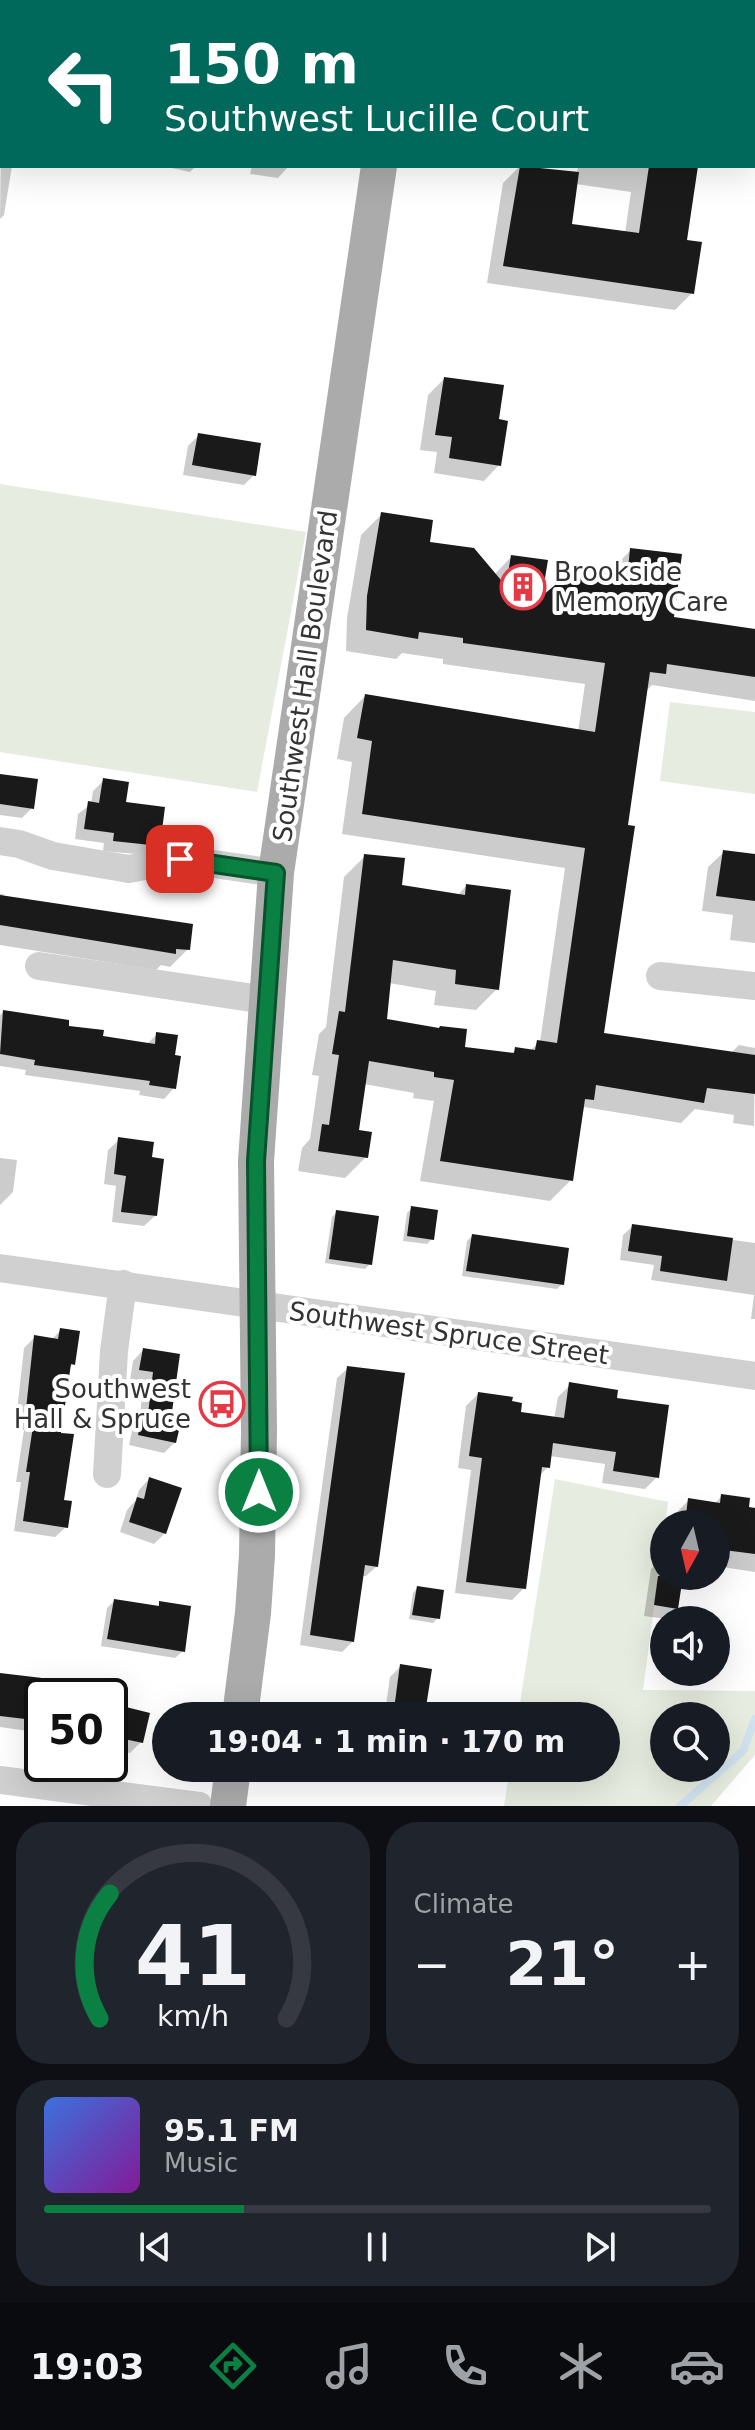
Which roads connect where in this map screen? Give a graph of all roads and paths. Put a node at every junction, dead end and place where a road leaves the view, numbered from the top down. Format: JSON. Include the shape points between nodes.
{"nodes":[{"id":1,"x":379,"y":168,"type":"edge"},
{"id":2,"x":0,"y":841,"type":"edge"},
{"id":3,"x":276,"y":873,"type":"junction"},
{"id":4,"x":39,"y":966,"type":"dead end"},
{"id":5,"x":660,"y":976,"type":"dead end"},
{"id":6,"x":755,"y":986,"type":"edge"},
{"id":7,"x":266,"y":1000,"type":"junction"},
{"id":8,"x":0,"y":1268,"type":"edge"},
{"id":9,"x":123,"y":1284,"type":"junction"},
{"id":10,"x":257,"y":1306,"type":"junction"},
{"id":11,"x":755,"y":1376,"type":"edge"},
{"id":12,"x":107,"y":1474,"type":"dead end"},
{"id":13,"x":242,"y":1702,"type":"edge"},
{"id":14,"x":0,"y":1780,"type":"edge"},
{"id":15,"x":231,"y":1782,"type":"edge"},
{"id":16,"x":199,"y":1806,"type":"edge"},
{"id":17,"x":228,"y":1806,"type":"edge"}],
"edges":[{"from":1,"to":3,"type":"main road","name":"Southwest Hall Boulevard"},
{"from":2,"to":3,"type":"street","via":[[129,869],[180,859]]},
{"from":3,"to":7,"type":"main road","name":"Southwest Hall Boulevard"},
{"from":4,"to":7,"type":"street"},
{"from":5,"to":6,"type":"street"},
{"from":7,"to":10,"type":"main road","name":"Southwest Hall Boulevard","via":[[256,1161]]},
{"from":8,"to":9,"type":"street","name":"Southwest Spruce Street"},
{"from":9,"to":10,"type":"street","name":"Southwest Spruce Street"},
{"from":9,"to":12,"type":"street"},
{"from":10,"to":11,"type":"street","name":"Southwest Spruce Street"},
{"from":10,"to":13,"type":"main road","name":"Southwest Hall Boulevard","via":[[257,1555]]},
{"from":14,"to":16,"type":"street"},
{"from":15,"to":17,"type":"main road"}]}
